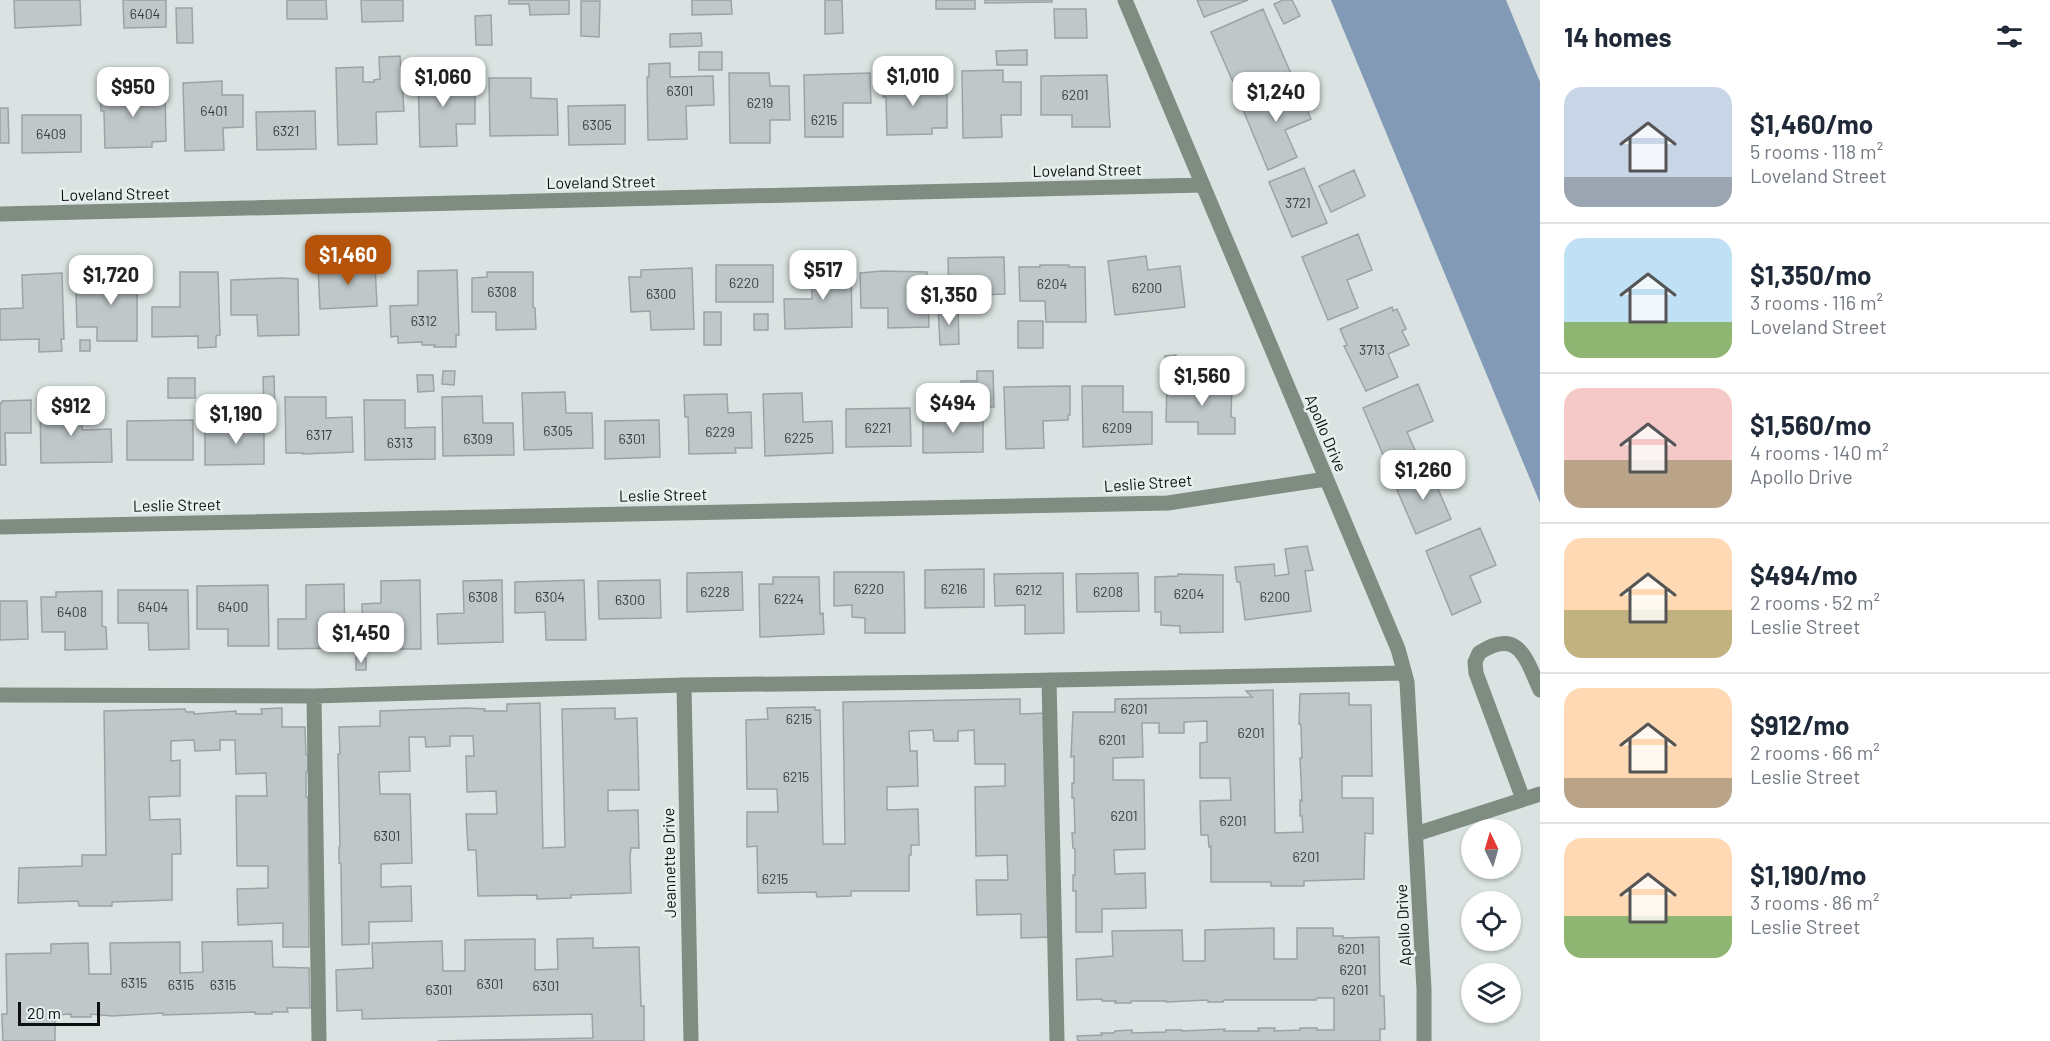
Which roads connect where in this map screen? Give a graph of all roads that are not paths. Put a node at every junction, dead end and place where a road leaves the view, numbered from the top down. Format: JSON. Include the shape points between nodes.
{"nodes":[{"id":1,"x":1125,"y":0,"type":"edge"},
{"id":2,"x":1203,"y":185,"type":"junction"},
{"id":3,"x":0,"y":214,"type":"edge"},
{"id":4,"x":1326,"y":479,"type":"junction"},
{"id":5,"x":0,"y":527,"type":"edge"},
{"id":6,"x":1404,"y":673,"type":"junction"},
{"id":7,"x":1049,"y":680,"type":"junction"},
{"id":8,"x":684,"y":685,"type":"junction"},
{"id":9,"x":1540,"y":690,"type":"edge"},
{"id":10,"x":0,"y":694,"type":"edge"},
{"id":11,"x":314,"y":696,"type":"junction"},
{"id":12,"x":1540,"y":794,"type":"edge"},
{"id":13,"x":1523,"y":799,"type":"junction"},
{"id":14,"x":1416,"y":834,"type":"junction"},
{"id":15,"x":319,"y":1041,"type":"edge"},
{"id":16,"x":691,"y":1041,"type":"edge"},
{"id":17,"x":1057,"y":1041,"type":"edge"},
{"id":18,"x":1424,"y":1041,"type":"edge"}],
"edges":[{"from":1,"to":2,"type":"street","name":"Apollo Drive"},
{"from":2,"to":3,"type":"street","name":"Loveland Street"},
{"from":2,"to":4,"type":"street","name":"Apollo Drive"},
{"from":4,"to":5,"type":"street","name":"Leslie Street","via":[[1168,503]]},
{"from":4,"to":6,"type":"street","name":"Apollo Drive","via":[[1398,649]]},
{"from":6,"to":7,"type":"street"},
{"from":6,"to":14,"type":"street","name":"Apollo Drive"},
{"from":7,"to":8,"type":"street"},
{"from":7,"to":17,"type":"street"},
{"from":8,"to":11,"type":"street"},
{"from":8,"to":16,"type":"street","name":"Jeannette Drive"},
{"from":9,"to":13,"type":"street","via":[[1520,649],[1500,643],[1479,653],[1476,673]]},
{"from":10,"to":11,"type":"street"},
{"from":11,"to":15,"type":"street"},
{"from":12,"to":13,"type":"street"},
{"from":13,"to":14,"type":"street"},
{"from":14,"to":18,"type":"street","name":"Apollo Drive","via":[[1425,989]]}]}
